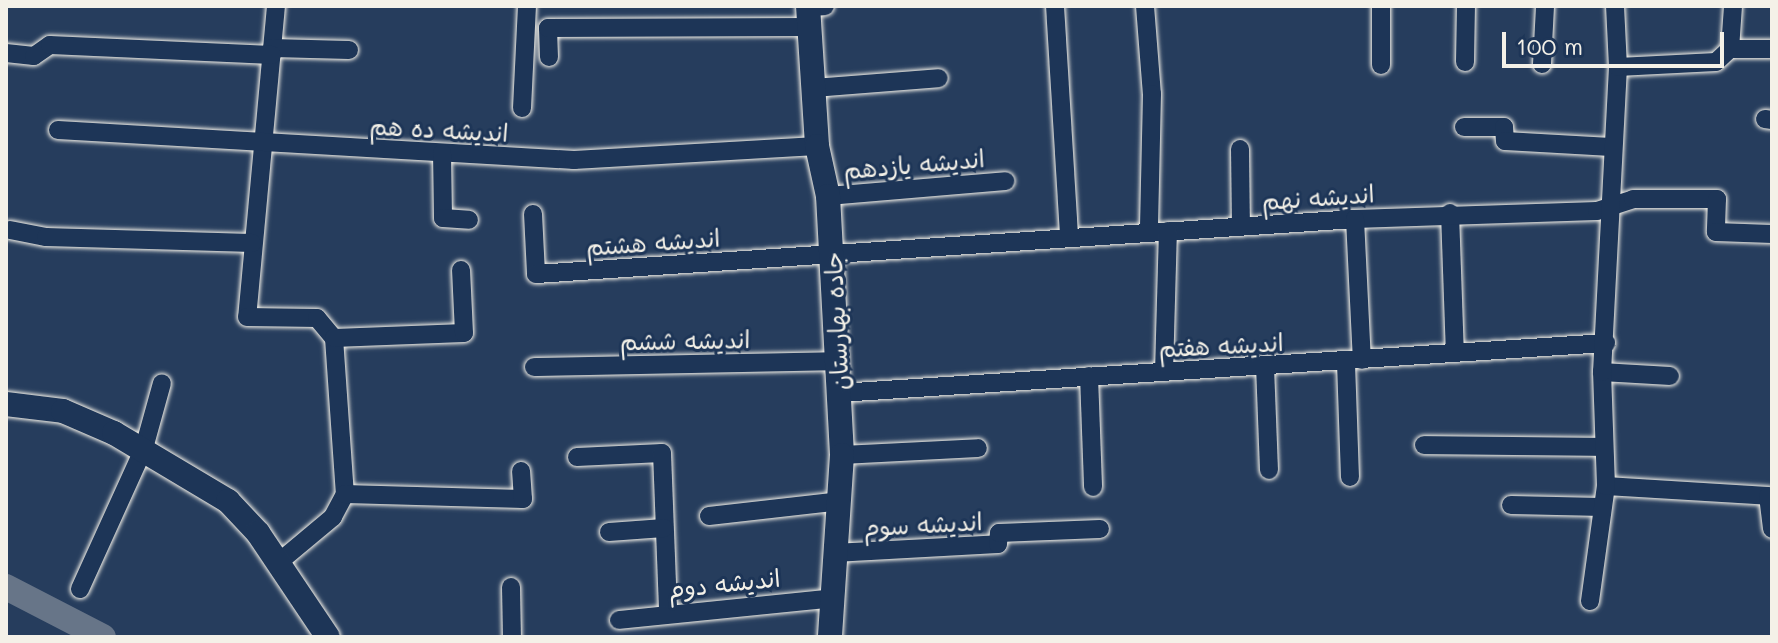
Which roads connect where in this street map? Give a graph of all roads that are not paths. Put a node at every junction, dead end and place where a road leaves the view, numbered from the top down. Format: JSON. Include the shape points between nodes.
{"nodes":[{"id":1,"x":276,"y":6,"type":"edge"},
{"id":2,"x":527,"y":6,"type":"edge"},
{"id":3,"x":825,"y":6,"type":"edge"},
{"id":4,"x":1055,"y":6,"type":"edge"},
{"id":5,"x":1145,"y":6,"type":"edge"},
{"id":6,"x":1381,"y":6,"type":"edge"},
{"id":7,"x":1466,"y":6,"type":"edge"},
{"id":8,"x":1545,"y":6,"type":"edge"},
{"id":9,"x":1615,"y":6,"type":"edge"},
{"id":10,"x":1733,"y":6,"type":"edge"},
{"id":11,"x":809,"y":13,"type":"edge"},
{"id":12,"x":1730,"y":49,"type":"junction"},
{"id":13,"x":1772,"y":49,"type":"edge"},
{"id":14,"x":349,"y":50,"type":"dead end"},
{"id":15,"x":272,"y":51,"type":"junction"},
{"id":16,"x":6,"y":53,"type":"edge"},
{"id":17,"x":549,"y":57,"type":"dead end"},
{"id":18,"x":1465,"y":62,"type":"dead end"},
{"id":19,"x":1542,"y":64,"type":"dead end"},
{"id":20,"x":1381,"y":65,"type":"dead end"},
{"id":21,"x":1618,"y":67,"type":"junction"},
{"id":22,"x":939,"y":78,"type":"dead end"},
{"id":23,"x":813,"y":88,"type":"junction"},
{"id":24,"x":522,"y":108,"type":"dead end"},
{"id":25,"x":1464,"y":127,"type":"dead end"},
{"id":26,"x":58,"y":130,"type":"dead end"},
{"id":27,"x":262,"y":141,"type":"junction"},
{"id":28,"x":817,"y":146,"type":"junction"},
{"id":29,"x":1611,"y":147,"type":"junction"},
{"id":30,"x":1240,"y":149,"type":"dead end"},
{"id":31,"x":442,"y":153,"type":"junction"},
{"id":32,"x":1005,"y":181,"type":"dead end"},
{"id":33,"x":828,"y":196,"type":"junction"},
{"id":34,"x":1609,"y":210,"type":"junction"},
{"id":35,"x":1450,"y":213,"type":"junction"},
{"id":36,"x":533,"y":214,"type":"dead end"},
{"id":37,"x":1355,"y":219,"type":"junction"},
{"id":38,"x":469,"y":220,"type":"dead end"},
{"id":39,"x":1241,"y":226,"type":"junction"},
{"id":40,"x":10,"y":230,"type":"dead end"},
{"id":41,"x":1159,"y":231,"type":"junction"},
{"id":42,"x":1772,"y":234,"type":"edge"},
{"id":43,"x":1069,"y":238,"type":"junction"},
{"id":44,"x":252,"y":243,"type":"junction"},
{"id":45,"x":832,"y":255,"type":"junction"},
{"id":46,"x":461,"y":270,"type":"dead end"},
{"id":47,"x":334,"y":338,"type":"junction"},
{"id":48,"x":1606,"y":343,"type":"junction"},
{"id":49,"x":1455,"y":353,"type":"junction"},
{"id":50,"x":836,"y":361,"type":"junction"},
{"id":51,"x":1354,"y":362,"type":"junction"},
{"id":52,"x":1265,"y":366,"type":"junction"},
{"id":53,"x":534,"y":367,"type":"dead end"},
{"id":54,"x":1164,"y":372,"type":"junction"},
{"id":55,"x":1602,"y":372,"type":"junction"},
{"id":56,"x":1089,"y":376,"type":"junction"},
{"id":57,"x":1670,"y":376,"type":"dead end"},
{"id":58,"x":162,"y":383,"type":"dead end"},
{"id":59,"x":839,"y":393,"type":"junction"},
{"id":60,"x":6,"y":404,"type":"edge"},
{"id":61,"x":1424,"y":445,"type":"dead end"},
{"id":62,"x":1603,"y":447,"type":"junction"},
{"id":63,"x":144,"y":448,"type":"junction"},
{"id":64,"x":978,"y":448,"type":"dead end"},
{"id":65,"x":842,"y":455,"type":"junction"},
{"id":66,"x":577,"y":457,"type":"dead end"},
{"id":67,"x":1269,"y":470,"type":"dead end"},
{"id":68,"x":521,"y":471,"type":"dead end"},
{"id":69,"x":1350,"y":477,"type":"dead end"},
{"id":70,"x":1606,"y":486,"type":"junction"},
{"id":71,"x":1093,"y":487,"type":"dead end"},
{"id":72,"x":345,"y":494,"type":"junction"},
{"id":73,"x":841,"y":501,"type":"junction"},
{"id":74,"x":1511,"y":505,"type":"dead end"},
{"id":75,"x":1602,"y":507,"type":"junction"},
{"id":76,"x":709,"y":516,"type":"dead end"},
{"id":77,"x":664,"y":528,"type":"junction"},
{"id":78,"x":1100,"y":529,"type":"dead end"},
{"id":79,"x":1772,"y":529,"type":"edge"},
{"id":80,"x":609,"y":532,"type":"dead end"},
{"id":81,"x":834,"y":553,"type":"junction"},
{"id":82,"x":279,"y":562,"type":"junction"},
{"id":83,"x":511,"y":587,"type":"dead end"},
{"id":84,"x":80,"y":589,"type":"dead end"},
{"id":85,"x":834,"y":598,"type":"junction"},
{"id":86,"x":1590,"y":601,"type":"dead end"},
{"id":87,"x":668,"y":612,"type":"junction"},
{"id":88,"x":619,"y":620,"type":"dead end"},
{"id":89,"x":328,"y":637,"type":"edge"},
{"id":90,"x":512,"y":637,"type":"edge"},
{"id":91,"x":830,"y":637,"type":"edge"}],
"edges":[{"from":1,"to":15,"type":"street"},
{"from":2,"to":24,"type":"street"},
{"from":3,"to":11,"type":"street"},
{"from":4,"to":43,"type":"street"},
{"from":5,"to":41,"type":"street"},
{"from":6,"to":20,"type":"street"},
{"from":7,"to":18,"type":"street"},
{"from":8,"to":19,"type":"street"},
{"from":9,"to":21,"type":"street"},
{"from":10,"to":12,"type":"street"},
{"from":11,"to":17,"type":"street","via":[[548,28]]},
{"from":11,"to":23,"type":"street","name":"جاده بهارستان"},
{"from":12,"to":13,"type":"street"},
{"from":12,"to":21,"type":"street","via":[[1716,62]]},
{"from":14,"to":15,"type":"street"},
{"from":15,"to":16,"type":"street","via":[[50,45],[34,56]]},
{"from":15,"to":27,"type":"street"},
{"from":21,"to":29,"type":"street"},
{"from":22,"to":23,"type":"street"},
{"from":23,"to":28,"type":"street","name":"جاده بهارستان"},
{"from":25,"to":29,"type":"street","via":[[1504,127],[1505,141]]},
{"from":26,"to":27,"type":"street","name":"اندیشه ده هم"},
{"from":27,"to":31,"type":"street","name":"اندیشه ده هم"},
{"from":27,"to":44,"type":"street"},
{"from":28,"to":31,"type":"street","name":"اندیشه ده هم","via":[[574,160]]},
{"from":28,"to":33,"type":"street","name":"جاده بهارستان"},
{"from":29,"to":34,"type":"street"},
{"from":30,"to":39,"type":"street"},
{"from":31,"to":38,"type":"street","via":[[443,218]]},
{"from":32,"to":33,"type":"street","name":"اندیشه یازدهم"},
{"from":33,"to":45,"type":"street","name":"جاده بهارستان"},
{"from":34,"to":35,"type":"street","name":"اندیشه نهم"},
{"from":34,"to":42,"type":"street","name":"اندیشه نهم","via":[[1633,199],[1717,199],[1716,232]]},
{"from":34,"to":48,"type":"street"},
{"from":35,"to":37,"type":"street","name":"اندیشه نهم"},
{"from":35,"to":49,"type":"street"},
{"from":36,"to":45,"type":"street","name":"اندیشه هشتم","via":[[536,274]]},
{"from":37,"to":39,"type":"street","name":"اندیشه نهم"},
{"from":37,"to":51,"type":"street"},
{"from":39,"to":41,"type":"street","name":"اندیشه نهم"},
{"from":40,"to":44,"type":"street","via":[[46,237]]},
{"from":41,"to":43,"type":"street","name":"اندیشه نهم"},
{"from":41,"to":54,"type":"street"},
{"from":43,"to":45,"type":"street","name":"اندیشه نهم"},
{"from":44,"to":47,"type":"street","via":[[247,317],[317,318]]},
{"from":45,"to":50,"type":"street","name":"جاده بهارستان"},
{"from":46,"to":47,"type":"street","via":[[464,333]]},
{"from":47,"to":72,"type":"street"},
{"from":48,"to":49,"type":"street","name":"اندیشه هفتم"},
{"from":48,"to":55,"type":"street"},
{"from":49,"to":51,"type":"street","name":"اندیشه هفتم"},
{"from":50,"to":53,"type":"street","name":"اندیشه ششم"},
{"from":50,"to":59,"type":"street","name":"جاده بهارستان"},
{"from":51,"to":52,"type":"street","name":"اندیشه هفتم"},
{"from":51,"to":69,"type":"street"},
{"from":52,"to":54,"type":"street","name":"اندیشه هفتم"},
{"from":52,"to":67,"type":"street"},
{"from":54,"to":56,"type":"street","name":"اندیشه هفتم"},
{"from":55,"to":57,"type":"street"},
{"from":55,"to":62,"type":"street"},
{"from":56,"to":59,"type":"street","name":"اندیشه هفتم"},
{"from":56,"to":71,"type":"street"},
{"from":58,"to":63,"type":"street"},
{"from":59,"to":65,"type":"street","name":"جاده بهارستان"},
{"from":60,"to":63,"type":"street","via":[[63,411]]},
{"from":61,"to":62,"type":"street"},
{"from":62,"to":70,"type":"street"},
{"from":63,"to":82,"type":"street","via":[[228,501]]},
{"from":63,"to":84,"type":"street"},
{"from":64,"to":65,"type":"street"},
{"from":65,"to":73,"type":"street","name":"جاده بهارستان"},
{"from":66,"to":77,"type":"street","via":[[662,453]]},
{"from":68,"to":72,"type":"street","via":[[523,499]]},
{"from":70,"to":75,"type":"street"},
{"from":70,"to":79,"type":"street","via":[[1768,496]]},
{"from":72,"to":82,"type":"street","via":[[333,517]]},
{"from":73,"to":76,"type":"street"},
{"from":73,"to":81,"type":"street","name":"جاده بهارستان"},
{"from":74,"to":75,"type":"street"},
{"from":75,"to":86,"type":"street"},
{"from":77,"to":80,"type":"street"},
{"from":77,"to":87,"type":"street"},
{"from":78,"to":81,"type":"street","name":"اندیشه سوم","via":[[999,533],[998,544]]},
{"from":81,"to":85,"type":"street","name":"جاده بهارستان"},
{"from":82,"to":89,"type":"street"},
{"from":83,"to":90,"type":"street"},
{"from":85,"to":87,"type":"street","name":"اندیشه دوم"},
{"from":85,"to":91,"type":"street","name":"جاده بهارستان"},
{"from":87,"to":88,"type":"street","name":"اندیشه دوم"}]}
